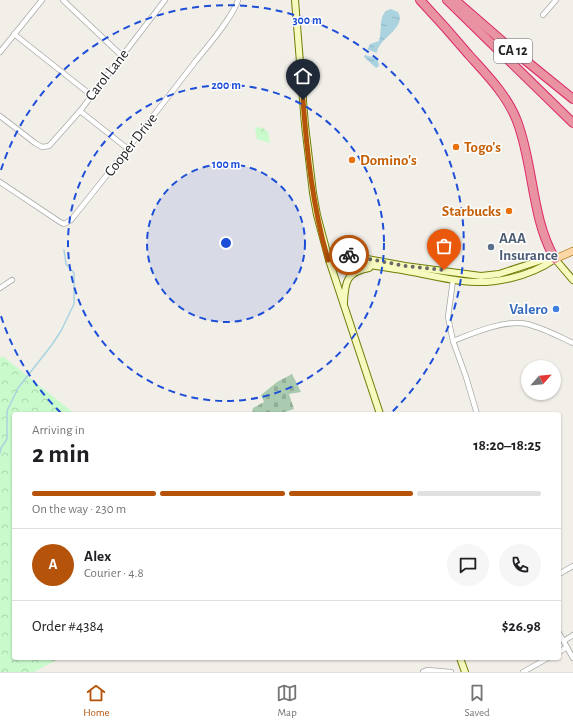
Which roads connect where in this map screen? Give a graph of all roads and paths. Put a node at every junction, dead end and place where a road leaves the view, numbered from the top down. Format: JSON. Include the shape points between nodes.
{"nodes":[{"id":1,"x":42,"y":0,"type":"edge"},
{"id":2,"x":63,"y":0,"type":"edge"},
{"id":3,"x":165,"y":0,"type":"edge"},
{"id":4,"x":238,"y":0,"type":"edge"},
{"id":5,"x":295,"y":0,"type":"edge"},
{"id":6,"x":420,"y":0,"type":"edge"},
{"id":7,"x":447,"y":0,"type":"edge"},
{"id":8,"x":456,"y":0,"type":"edge"},
{"id":9,"x":556,"y":0,"type":"edge"},
{"id":10,"x":543,"y":15,"type":"dead end"},
{"id":11,"x":14,"y":34,"type":"junction"},
{"id":12,"x":0,"y":52,"type":"edge"},
{"id":13,"x":122,"y":56,"type":"junction"},
{"id":14,"x":91,"y":95,"type":"junction"},
{"id":15,"x":573,"y":99,"type":"edge"},
{"id":16,"x":80,"y":110,"type":"junction"},
{"id":17,"x":0,"y":116,"type":"edge"},
{"id":18,"x":573,"y":123,"type":"edge"},
{"id":19,"x":128,"y":149,"type":"junction"},
{"id":20,"x":0,"y":182,"type":"edge"},
{"id":21,"x":573,"y":251,"type":"edge"},
{"id":22,"x":555,"y":258,"type":"junction"},
{"id":23,"x":328,"y":260,"type":"junction"},
{"id":24,"x":375,"y":266,"type":"junction"},
{"id":25,"x":12,"y":280,"type":"dead end"},
{"id":26,"x":454,"y":280,"type":"junction"},
{"id":27,"x":573,"y":280,"type":"edge"},
{"id":28,"x":0,"y":288,"type":"edge"},
{"id":29,"x":344,"y":308,"type":"junction"},
{"id":30,"x":453,"y":341,"type":"junction"},
{"id":31,"x":573,"y":343,"type":"edge"},
{"id":32,"x":379,"y":412,"type":"edge"},
{"id":33,"x":476,"y":412,"type":"edge"},
{"id":34,"x":573,"y":566,"type":"edge"},
{"id":35,"x":561,"y":573,"type":"edge"},
{"id":36,"x":561,"y":636,"type":"edge"},
{"id":37,"x":573,"y":636,"type":"edge"},
{"id":38,"x":564,"y":641,"type":"junction"},
{"id":39,"x":567,"y":647,"type":"junction"},
{"id":40,"x":561,"y":651,"type":"edge"},
{"id":41,"x":573,"y":658,"type":"edge"},
{"id":42,"x":461,"y":660,"type":"edge"},
{"id":43,"x":545,"y":660,"type":"edge"},
{"id":44,"x":423,"y":672,"type":"edge"},
{"id":45,"x":451,"y":672,"type":"edge"},
{"id":46,"x":465,"y":672,"type":"edge"},
{"id":47,"x":524,"y":672,"type":"edge"}],
"edges":[{"from":1,"to":11,"type":"street"},
{"from":2,"to":13,"type":"street"},
{"from":3,"to":13,"type":"street","name":"Carol Lane"},
{"from":4,"to":19,"type":"street","name":"Cooper Drive","via":[[235,9]]},
{"from":5,"to":23,"type":"street","via":[[313,193]]},
{"from":6,"to":22,"type":"highway","number":"CA 12","via":[[492,80],[509,105],[522,135],[542,227]]},
{"from":7,"to":18,"type":"highway"},
{"from":8,"to":15,"type":"highway","number":"CA 12"},
{"from":9,"to":10,"type":"street"},
{"from":11,"to":12,"type":"street"},
{"from":11,"to":14,"type":"street"},
{"from":13,"to":14,"type":"street","name":"Carol Lane"},
{"from":14,"to":16,"type":"street","name":"Carol Lane"},
{"from":16,"to":17,"type":"street","name":"Carol Lane","via":[[46,147],[34,143]]},
{"from":16,"to":19,"type":"street"},
{"from":19,"to":20,"type":"street","name":"Cooper Drive","via":[[68,223],[60,222]]},
{"from":21,"to":22,"type":"main road"},
{"from":22,"to":23,"type":"street","via":[[499,274],[481,276],[346,255]]},
{"from":22,"to":26,"type":"street","via":[[545,265],[512,277],[480,282]]},
{"from":22,"to":27,"type":"street"},
{"from":23,"to":24,"type":"street"},
{"from":23,"to":29,"type":"street"},
{"from":24,"to":26,"type":"street"},
{"from":24,"to":29,"type":"street","via":[[360,269],[348,279],[345,285]]},
{"from":25,"to":28,"type":"street"},
{"from":26,"to":30,"type":"street","via":[[448,317]]},
{"from":29,"to":32,"type":"street"},
{"from":30,"to":31,"type":"street","via":[[494,326],[526,324]]},
{"from":30,"to":33,"type":"street"},
{"from":34,"to":35,"type":"street"},
{"from":36,"to":38,"type":"street"},
{"from":37,"to":38,"type":"street"},
{"from":38,"to":39,"type":"street"},
{"from":39,"to":40,"type":"street"},
{"from":39,"to":41,"type":"street"},
{"from":42,"to":46,"type":"street"},
{"from":43,"to":47,"type":"street"},
{"from":44,"to":45,"type":"street"}]}
